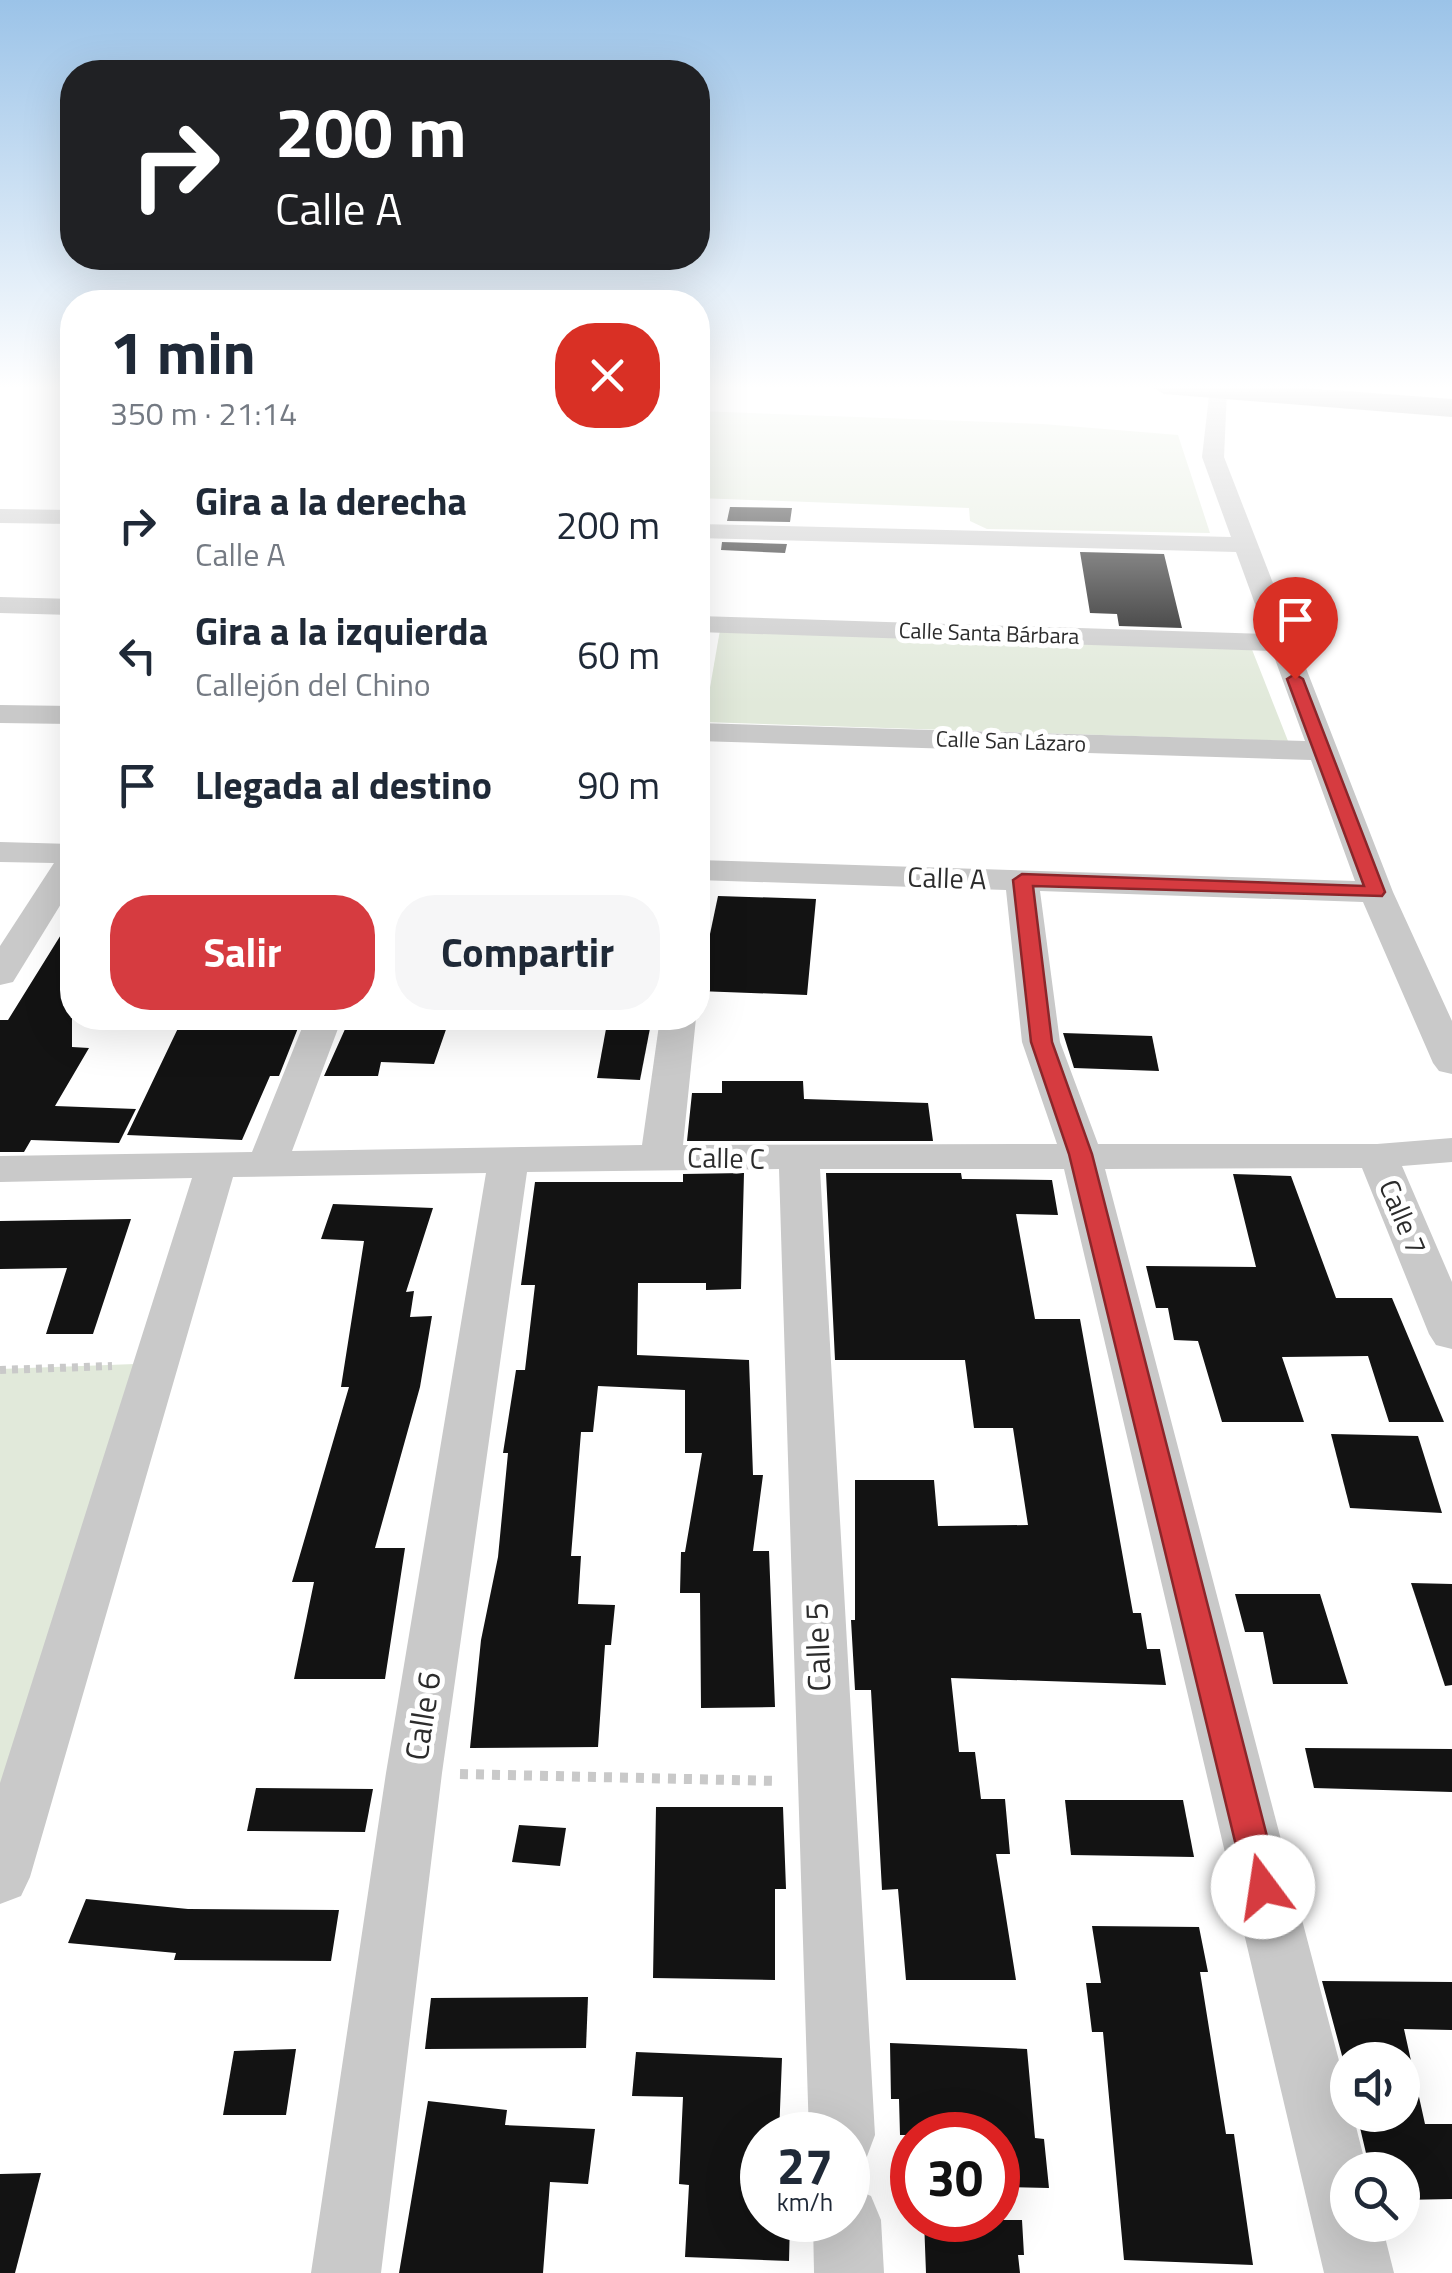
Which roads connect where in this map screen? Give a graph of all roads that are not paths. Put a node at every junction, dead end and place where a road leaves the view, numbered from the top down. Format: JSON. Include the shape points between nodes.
{"nodes":[{"id":1,"x":1226,"y":492,"type":"edge"},
{"id":2,"x":0,"y":516,"type":"edge"},
{"id":3,"x":60,"y":517,"type":"edge"},
{"id":4,"x":710,"y":531,"type":"edge"},
{"id":5,"x":1247,"y":545,"type":"junction"},
{"id":6,"x":0,"y":605,"type":"edge"},
{"id":7,"x":60,"y":607,"type":"edge"},
{"id":8,"x":710,"y":624,"type":"edge"},
{"id":9,"x":1280,"y":642,"type":"junction"},
{"id":10,"x":0,"y":714,"type":"edge"},
{"id":11,"x":60,"y":715,"type":"edge"},
{"id":12,"x":710,"y":732,"type":"edge"},
{"id":13,"x":1325,"y":752,"type":"junction"},
{"id":14,"x":0,"y":852,"type":"edge"},
{"id":15,"x":60,"y":856,"type":"edge"},
{"id":16,"x":710,"y":870,"type":"edge"},
{"id":17,"x":60,"y":876,"type":"edge"},
{"id":18,"x":1022,"y":880,"type":"junction"},
{"id":19,"x":1376,"y":892,"type":"junction"},
{"id":20,"x":0,"y":974,"type":"edge"},
{"id":21,"x":319,"y":1030,"type":"edge"},
{"id":22,"x":677,"y":1030,"type":"edge"},
{"id":23,"x":1452,"y":1063,"type":"edge"},
{"id":24,"x":1452,"y":1150,"type":"edge"},
{"id":25,"x":1080,"y":1154,"type":"junction"},
{"id":26,"x":1376,"y":1156,"type":"junction"},
{"id":27,"x":662,"y":1157,"type":"junction"},
{"id":28,"x":799,"y":1159,"type":"junction"},
{"id":29,"x":508,"y":1160,"type":"junction"},
{"id":30,"x":267,"y":1164,"type":"junction"},
{"id":31,"x":216,"y":1166,"type":"junction"},
{"id":32,"x":0,"y":1169,"type":"edge"},
{"id":33,"x":1452,"y":1334,"type":"edge"},
{"id":34,"x":0,"y":1877,"type":"edge"},
{"id":35,"x":841,"y":2112,"type":"edge"},
{"id":36,"x":848,"y":2242,"type":"edge"},
{"id":37,"x":346,"y":2273,"type":"edge"},
{"id":38,"x":850,"y":2273,"type":"edge"},
{"id":39,"x":1359,"y":2273,"type":"edge"}],
"edges":[{"from":1,"to":5,"type":"street"},
{"from":2,"to":3,"type":"street"},
{"from":4,"to":5,"type":"street"},
{"from":5,"to":9,"type":"street"},
{"from":6,"to":7,"type":"street"},
{"from":8,"to":9,"type":"street","name":"Calle Santa Bárbara"},
{"from":9,"to":13,"type":"street"},
{"from":10,"to":11,"type":"street"},
{"from":12,"to":13,"type":"street","name":"Calle San Lázaro"},
{"from":13,"to":19,"type":"street"},
{"from":14,"to":15,"type":"street"},
{"from":16,"to":18,"type":"street","name":"Calle A"},
{"from":17,"to":20,"type":"street"},
{"from":18,"to":19,"type":"street","name":"Calle A"},
{"from":18,"to":25,"type":"street","via":[[1041,1042]]},
{"from":19,"to":23,"type":"street"},
{"from":21,"to":30,"type":"street"},
{"from":22,"to":27,"type":"street"},
{"from":24,"to":26,"type":"street","name":"Calle C"},
{"from":25,"to":26,"type":"street","name":"Calle C"},
{"from":25,"to":28,"type":"street","name":"Calle C"},
{"from":25,"to":39,"type":"street"},
{"from":26,"to":33,"type":"street","name":"Calle 7"},
{"from":27,"to":28,"type":"street","name":"Calle C"},
{"from":27,"to":29,"type":"street","name":"Calle C"},
{"from":28,"to":35,"type":"street","name":"Calle 5"},
{"from":29,"to":30,"type":"street","name":"Calle C"},
{"from":29,"to":37,"type":"street","name":"Calle 6"},
{"from":30,"to":31,"type":"street","name":"Calle C"},
{"from":31,"to":32,"type":"street","name":"Calle C"},
{"from":31,"to":34,"type":"street"},
{"from":36,"to":38,"type":"street"}]}
